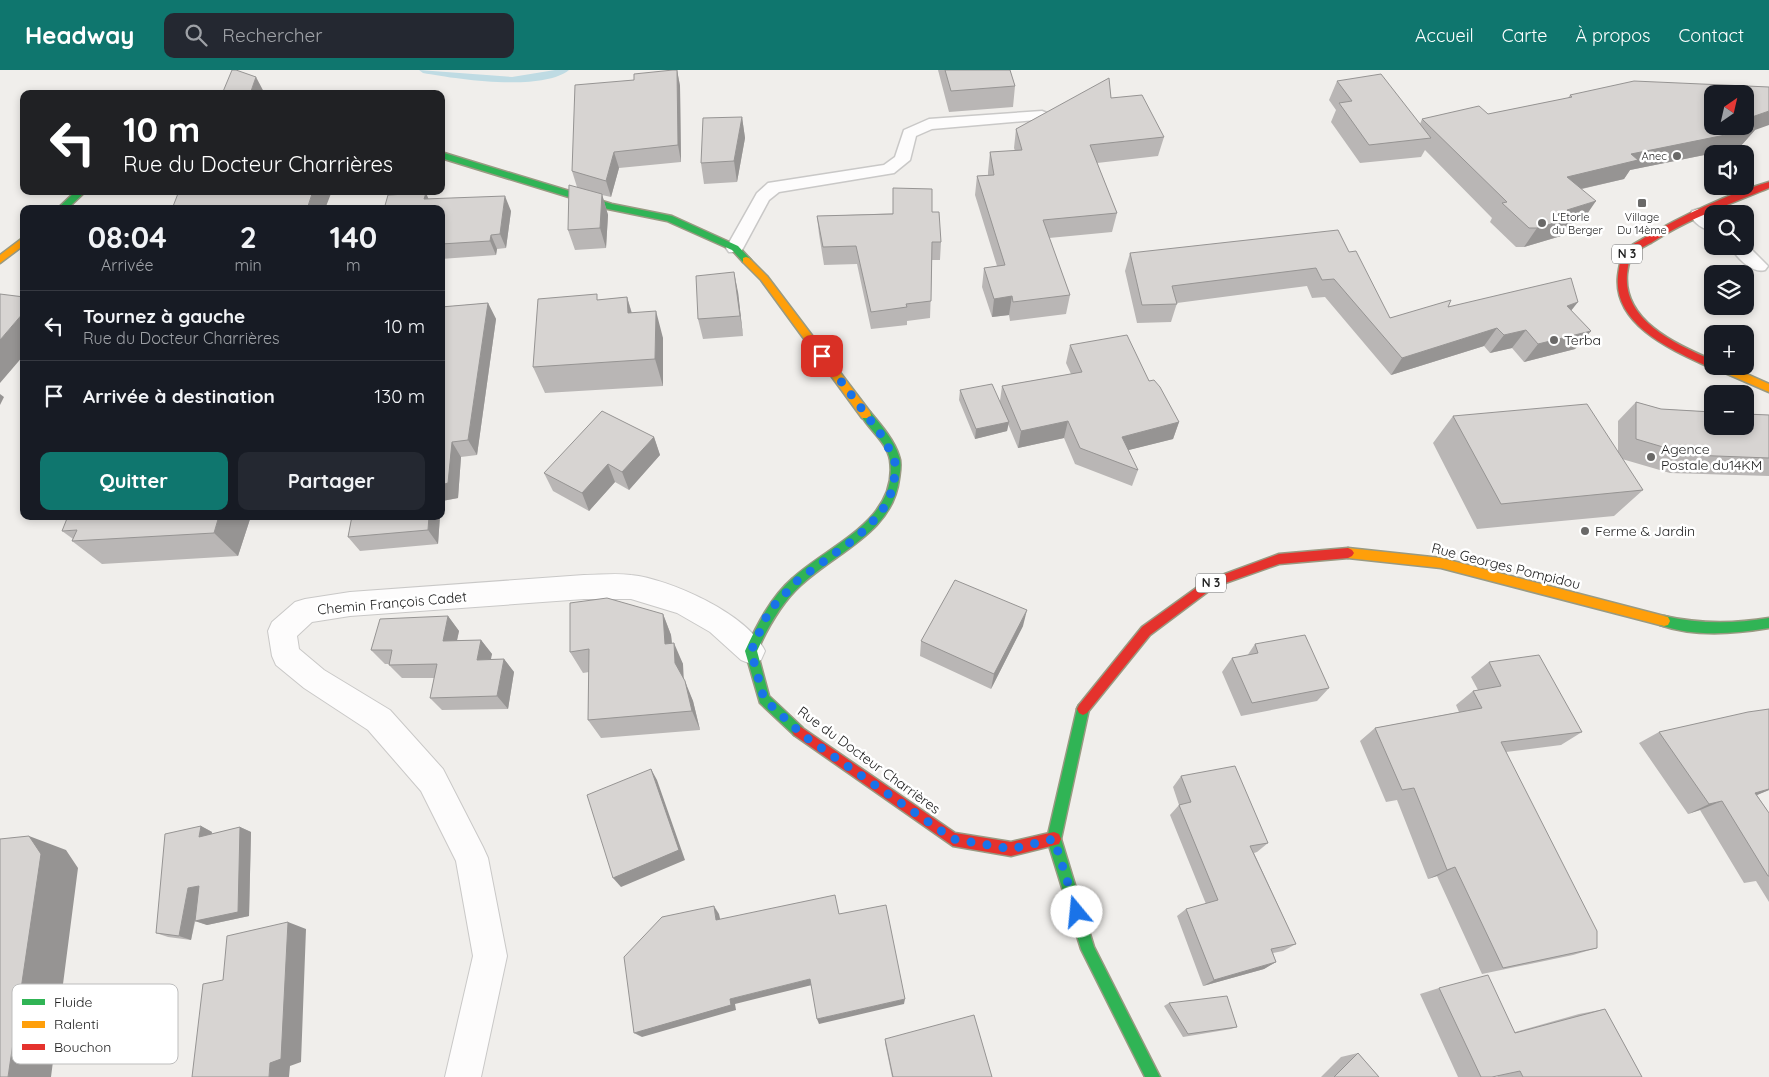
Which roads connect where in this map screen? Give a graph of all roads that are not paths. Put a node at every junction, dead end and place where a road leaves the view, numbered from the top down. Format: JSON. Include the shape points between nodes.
{"nodes":[{"id":1,"x":1042,"y":116,"type":"edge"},
{"id":2,"x":445,"y":157,"type":"edge"},
{"id":3,"x":1769,"y":185,"type":"edge"},
{"id":4,"x":77,"y":195,"type":"edge"},
{"id":5,"x":66,"y":205,"type":"edge"},
{"id":6,"x":1698,"y":215,"type":"junction"},
{"id":7,"x":1704,"y":220,"type":"edge"},
{"id":8,"x":20,"y":243,"type":"edge"},
{"id":9,"x":735,"y":248,"type":"junction"},
{"id":10,"x":1747,"y":255,"type":"edge"},
{"id":11,"x":0,"y":260,"type":"edge"},
{"id":12,"x":1759,"y":266,"type":"dead end"},
{"id":13,"x":1704,"y":360,"type":"edge"},
{"id":14,"x":1739,"y":375,"type":"edge"},
{"id":15,"x":1769,"y":388,"type":"edge"},
{"id":16,"x":1769,"y":623,"type":"edge"},
{"id":17,"x":751,"y":651,"type":"junction"},
{"id":18,"x":1054,"y":839,"type":"junction"},
{"id":19,"x":462,"y":1077,"type":"edge"},
{"id":20,"x":1153,"y":1077,"type":"edge"}],
"edges":[{"from":1,"to":9,"type":"lane","via":[[929,124],[909,133],[902,160],[888,169],[774,187],[763,197]]},
{"from":2,"to":9,"type":"main road","via":[[611,207],[669,218]]},
{"from":3,"to":6,"type":"main road","number":"N 3"},
{"from":4,"to":5,"type":"main road"},
{"from":6,"to":7,"type":"lane"},
{"from":6,"to":13,"type":"main road","number":"N 3","via":[[1668,227],[1628,253],[1621,280],[1627,302],[1644,326],[1676,348]]},
{"from":8,"to":11,"type":"main road"},
{"from":9,"to":17,"type":"main road","via":[[764,278],[880,433],[895,459],[894,487],[881,513],[856,538],[798,580],[769,611]]},
{"from":10,"to":12,"type":"lane"},
{"from":14,"to":15,"type":"main road"},
{"from":16,"to":18,"type":"main road","name":"Rue Georges Pompidou","number":"N 3","via":[[1738,629],[1682,626],[1441,563],[1403,558],[1355,552],[1279,559],[1210,584],[1146,631],[1083,708]]},
{"from":17,"to":18,"type":"main road","name":"Rue du Docteur Charrières","via":[[764,699],[804,736],[953,839],[1011,849]]},
{"from":17,"to":19,"type":"street","name":"Chemin François Cadet","via":[[720,623],[688,604],[631,587],[584,587],[350,604],[305,611],[282,631],[286,656],[314,679],[379,720],[432,780],[472,858],[490,956]]},
{"from":18,"to":20,"type":"main road","name":"Rue Georges Pompidou","number":"N 3","via":[[1088,949]]}]}
